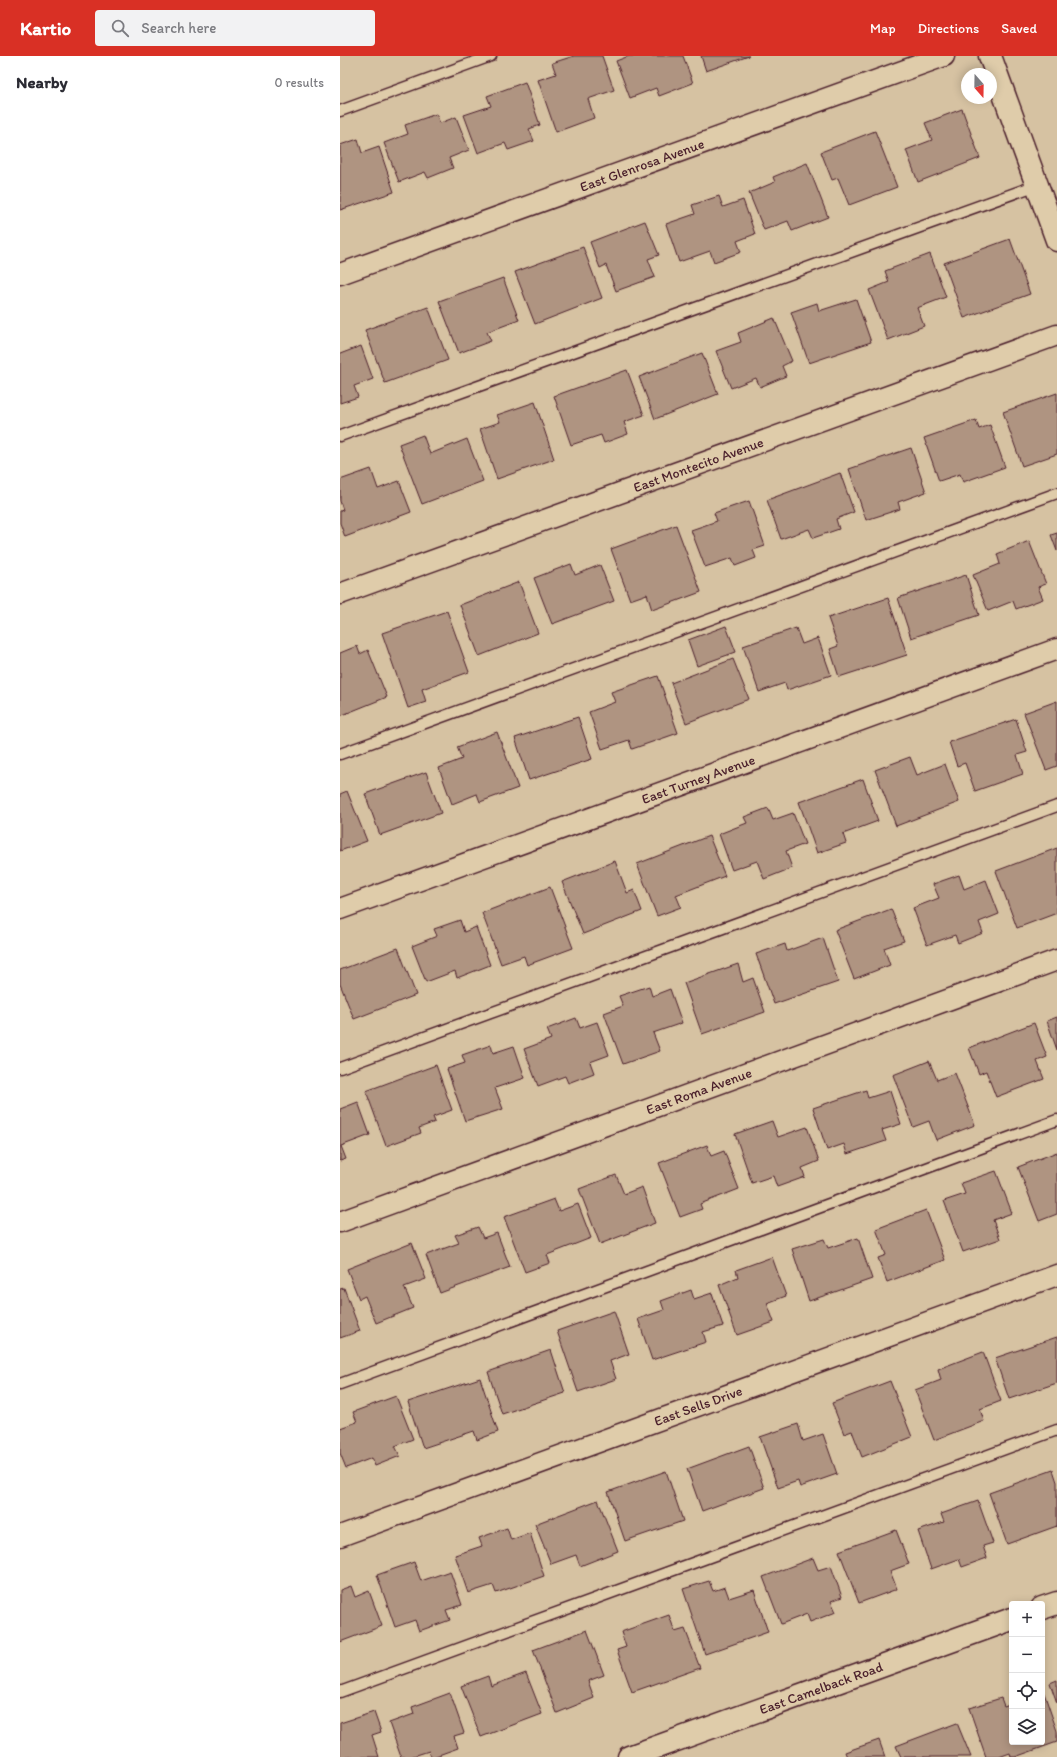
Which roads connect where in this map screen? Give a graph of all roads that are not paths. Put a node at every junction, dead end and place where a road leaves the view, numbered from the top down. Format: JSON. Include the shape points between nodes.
{"nodes":[{"id":1,"x":491,"y":56,"type":"edge"},
{"id":2,"x":944,"y":56,"type":"edge"},
{"id":3,"x":990,"y":56,"type":"edge"},
{"id":4,"x":340,"y":111,"type":"edge"},
{"id":5,"x":1037,"y":185,"type":"junction"},
{"id":6,"x":1057,"y":240,"type":"edge"},
{"id":7,"x":340,"y":274,"type":"edge"},
{"id":8,"x":1057,"y":335,"type":"edge"},
{"id":9,"x":340,"y":436,"type":"edge"},
{"id":10,"x":1057,"y":493,"type":"edge"},
{"id":11,"x":340,"y":594,"type":"edge"},
{"id":12,"x":1057,"y":649,"type":"edge"},
{"id":13,"x":340,"y":754,"type":"edge"},
{"id":14,"x":1057,"y":806,"type":"edge"},
{"id":15,"x":340,"y":910,"type":"edge"},
{"id":16,"x":1057,"y":960,"type":"edge"},
{"id":17,"x":340,"y":1068,"type":"edge"},
{"id":18,"x":1057,"y":1120,"type":"edge"},
{"id":19,"x":340,"y":1222,"type":"edge"},
{"id":20,"x":1057,"y":1275,"type":"edge"},
{"id":21,"x":340,"y":1384,"type":"edge"},
{"id":22,"x":1057,"y":1430,"type":"edge"},
{"id":23,"x":340,"y":1536,"type":"edge"},
{"id":24,"x":1057,"y":1603,"type":"edge"},
{"id":25,"x":1045,"y":1607,"type":"edge"},
{"id":26,"x":1009,"y":1620,"type":"edge"},
{"id":27,"x":340,"y":1692,"type":"edge"},
{"id":28,"x":629,"y":1757,"type":"edge"}],
"edges":[{"from":1,"to":4,"type":"lane"},
{"from":2,"to":7,"type":"street","name":"East Glenrosa Avenue"},
{"from":3,"to":5,"type":"main road"},
{"from":5,"to":6,"type":"main road"},
{"from":5,"to":9,"type":"lane"},
{"from":8,"to":11,"type":"street","name":"East Montecito Avenue"},
{"from":10,"to":13,"type":"lane"},
{"from":12,"to":15,"type":"street","name":"East Turney Avenue"},
{"from":14,"to":17,"type":"lane"},
{"from":16,"to":19,"type":"street","name":"East Roma Avenue"},
{"from":18,"to":21,"type":"lane"},
{"from":20,"to":23,"type":"street","name":"East Sells Drive"},
{"from":22,"to":27,"type":"lane"},
{"from":24,"to":25,"type":"main road"},
{"from":26,"to":28,"type":"main road","name":"East Camelback Road"}]}
